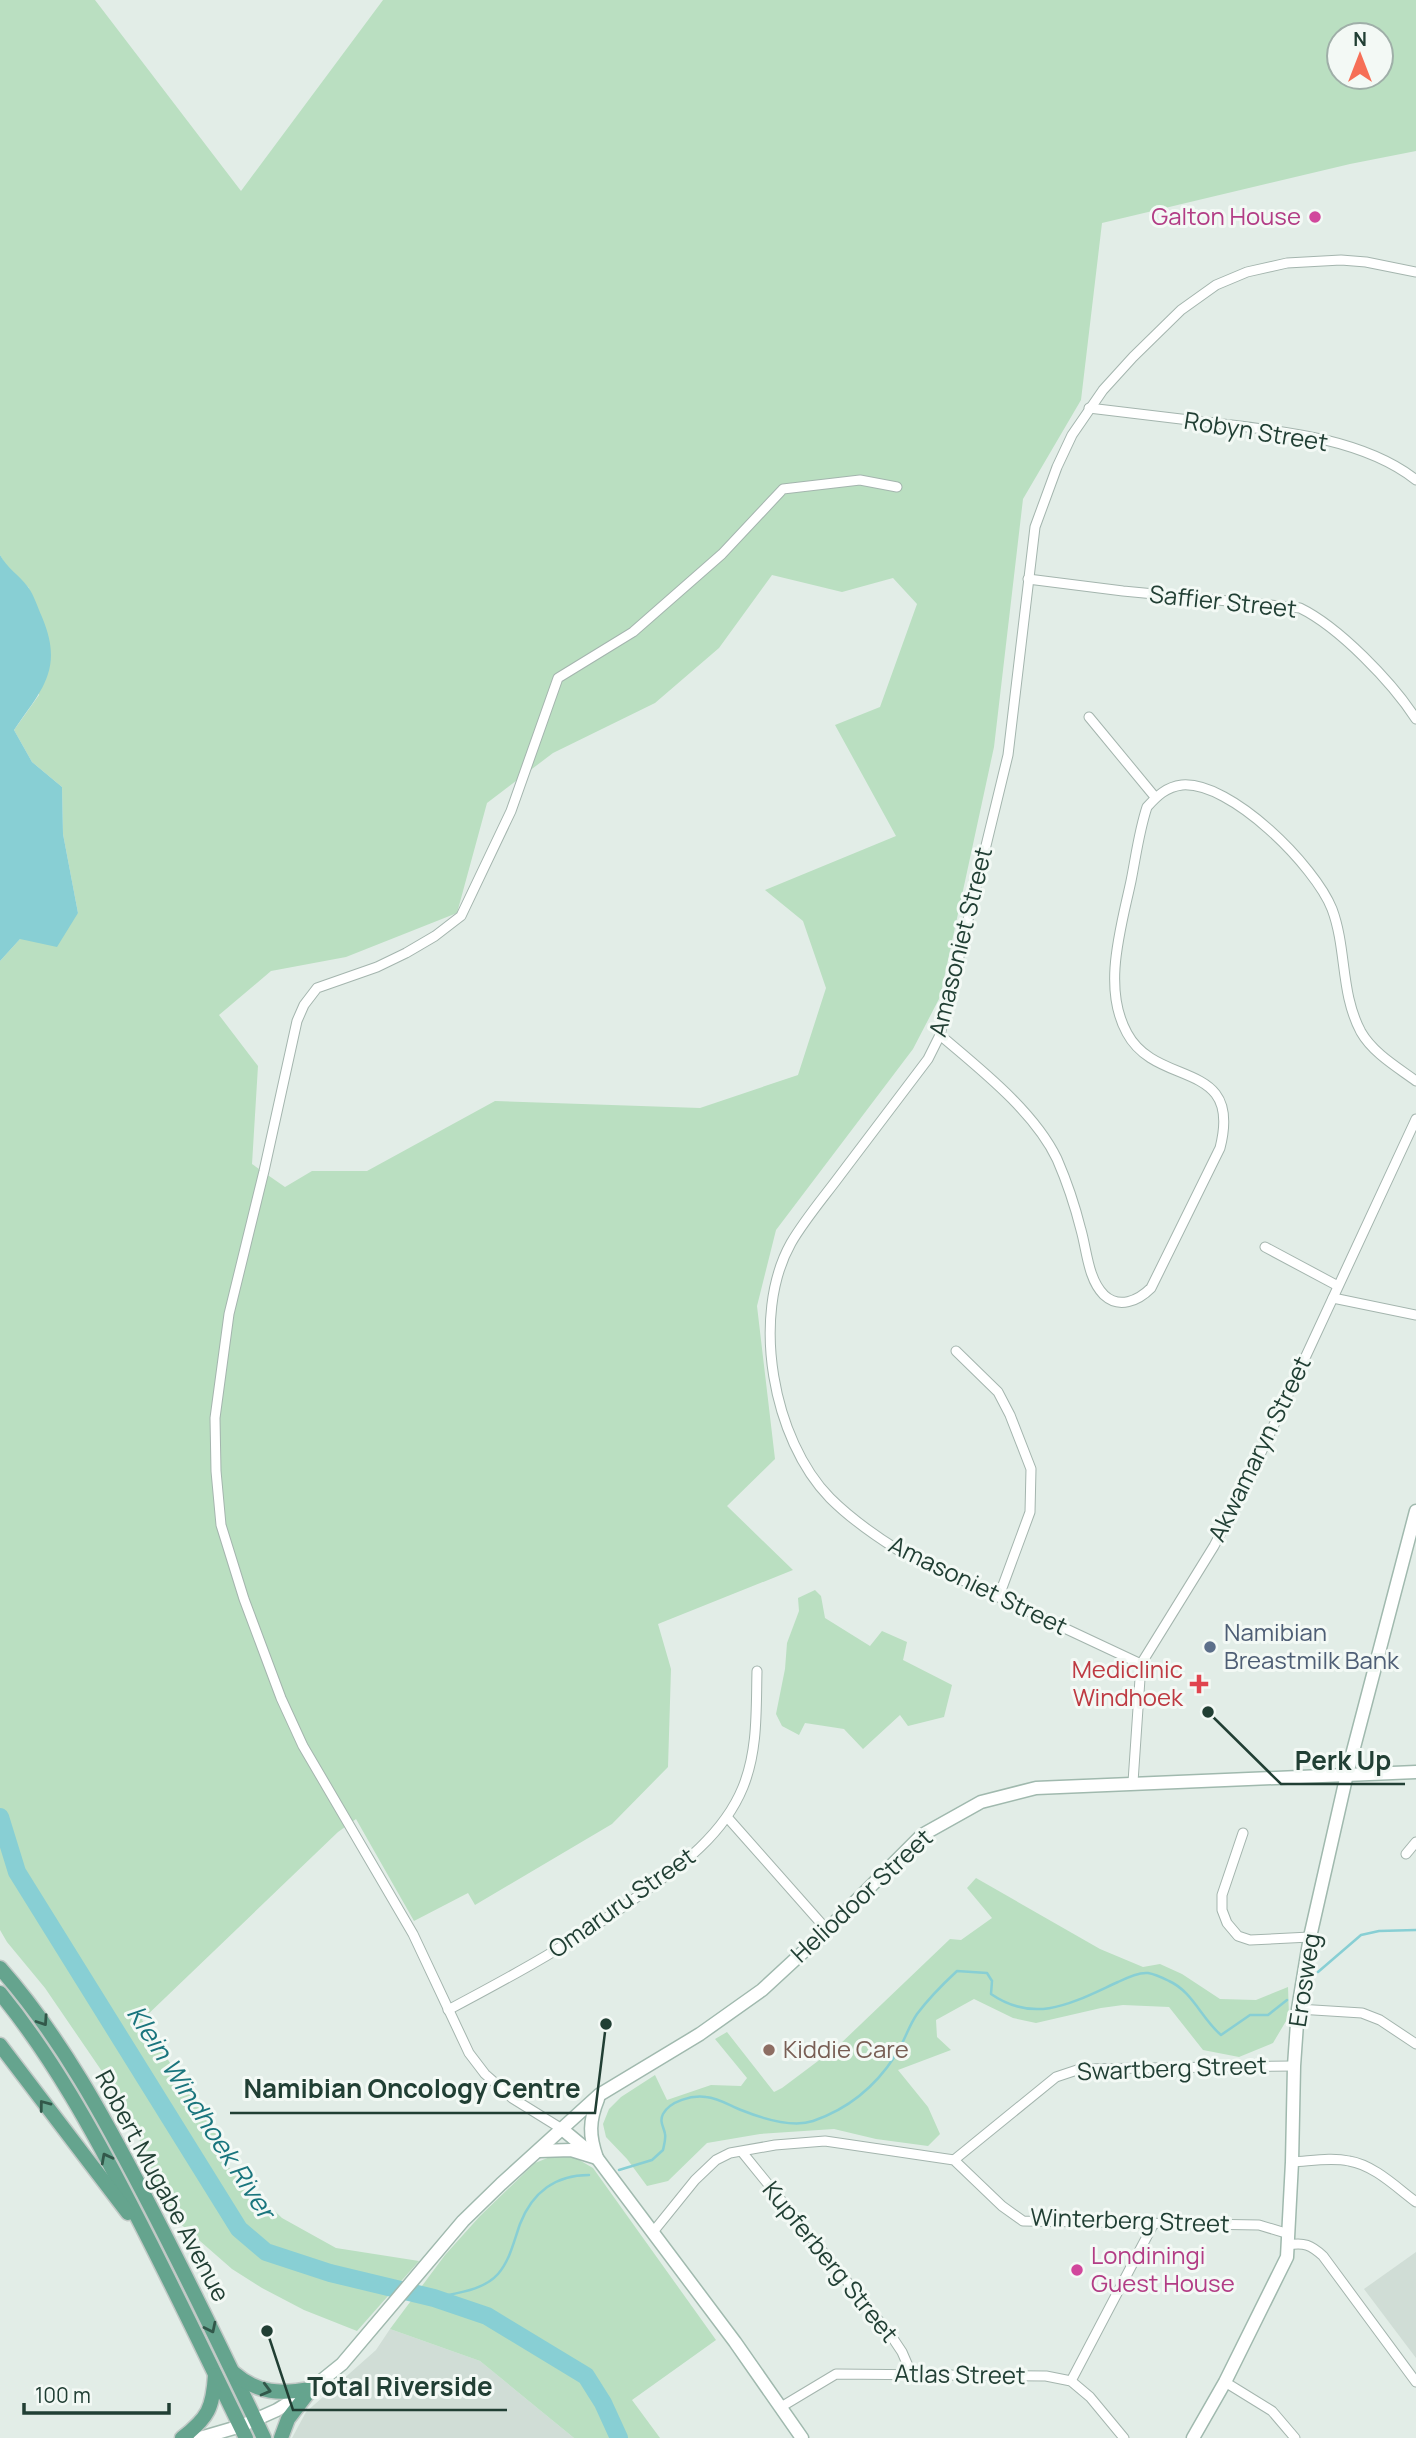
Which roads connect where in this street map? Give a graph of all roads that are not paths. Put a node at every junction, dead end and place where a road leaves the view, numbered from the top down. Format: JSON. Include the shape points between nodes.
{"nodes":[{"id":1,"x":1416,"y":272,"type":"edge"},
{"id":2,"x":1089,"y":408,"type":"junction"},
{"id":3,"x":1416,"y":480,"type":"edge"},
{"id":4,"x":897,"y":488,"type":"dead end"},
{"id":5,"x":1028,"y":579,"type":"junction"},
{"id":6,"x":1089,"y":717,"type":"dead end"},
{"id":7,"x":1416,"y":719,"type":"edge"},
{"id":8,"x":1155,"y":797,"type":"junction"},
{"id":9,"x":940,"y":1035,"type":"junction"},
{"id":10,"x":1416,"y":1081,"type":"edge"},
{"id":11,"x":1416,"y":1119,"type":"edge"},
{"id":12,"x":1265,"y":1247,"type":"dead end"},
{"id":13,"x":1338,"y":1286,"type":"junction"},
{"id":14,"x":1333,"y":1298,"type":"junction"},
{"id":15,"x":1416,"y":1315,"type":"edge"},
{"id":16,"x":956,"y":1351,"type":"dead end"},
{"id":17,"x":1416,"y":1511,"type":"edge"},
{"id":18,"x":999,"y":1596,"type":"junction"},
{"id":19,"x":1141,"y":1664,"type":"junction"},
{"id":20,"x":757,"y":1671,"type":"dead end"},
{"id":21,"x":1416,"y":1772,"type":"edge"},
{"id":22,"x":1347,"y":1774,"type":"junction"},
{"id":23,"x":1133,"y":1782,"type":"junction"},
{"id":24,"x":727,"y":1817,"type":"junction"},
{"id":25,"x":1243,"y":1833,"type":"dead end"},
{"id":26,"x":1416,"y":1842,"type":"edge"},
{"id":27,"x":1406,"y":1854,"type":"dead end"},
{"id":28,"x":827,"y":1930,"type":"junction"},
{"id":29,"x":1310,"y":1937,"type":"junction"},
{"id":30,"x":1,"y":1968,"type":"edge"},
{"id":31,"x":0,"y":1993,"type":"edge"},
{"id":32,"x":1298,"y":2008,"type":"junction"},
{"id":33,"x":448,"y":2010,"type":"junction"},
{"id":34,"x":1416,"y":2044,"type":"edge"},
{"id":35,"x":0,"y":2045,"type":"edge"},
{"id":36,"x":1294,"y":2066,"type":"junction"},
{"id":37,"x":599,"y":2095,"type":"junction"},
{"id":38,"x":562,"y":2129,"type":"junction"},
{"id":39,"x":539,"y":2151,"type":"junction"},
{"id":40,"x":742,"y":2152,"type":"junction"},
{"id":41,"x":597,"y":2158,"type":"junction"},
{"id":42,"x":954,"y":2160,"type":"junction"},
{"id":43,"x":1292,"y":2162,"type":"junction"},
{"id":44,"x":1416,"y":2202,"type":"edge"},
{"id":45,"x":1154,"y":2223,"type":"junction"},
{"id":46,"x":653,"y":2231,"type":"junction"},
{"id":47,"x":147,"y":2235,"type":"junction"},
{"id":48,"x":1289,"y":2239,"type":"junction"},
{"id":49,"x":229,"y":2366,"type":"junction"},
{"id":50,"x":215,"y":2375,"type":"junction"},
{"id":51,"x":912,"y":2375,"type":"junction"},
{"id":52,"x":1072,"y":2381,"type":"junction"},
{"id":53,"x":1225,"y":2382,"type":"junction"},
{"id":54,"x":1416,"y":2382,"type":"edge"},
{"id":55,"x":311,"y":2389,"type":"junction"},
{"id":56,"x":780,"y":2407,"type":"junction"},
{"id":57,"x":255,"y":2420,"type":"junction"},
{"id":58,"x":244,"y":2432,"type":"edge"},
{"id":59,"x":182,"y":2438,"type":"edge"},
{"id":60,"x":200,"y":2438,"type":"edge"},
{"id":61,"x":264,"y":2438,"type":"edge"},
{"id":62,"x":281,"y":2438,"type":"edge"},
{"id":63,"x":802,"y":2438,"type":"edge"},
{"id":64,"x":1124,"y":2438,"type":"edge"},
{"id":65,"x":1194,"y":2438,"type":"edge"},
{"id":66,"x":1295,"y":2438,"type":"edge"}],
"edges":[{"from":1,"to":2,"type":"street","name":"Amasoniet Street","via":[[1341,260],[1287,263],[1247,272],[1216,285],[1181,310]]},
{"from":2,"to":3,"type":"street","name":"Robyn Street","via":[[1297,435],[1360,452]]},
{"from":2,"to":5,"type":"street","name":"Amasoniet Street","via":[[1072,435],[1039,514]]},
{"from":4,"to":33,"type":"street","via":[[860,480],[783,489],[722,554],[633,632],[558,678],[511,811],[461,916],[396,958],[317,988],[297,1021],[229,1314],[215,1418],[221,1525],[244,1599],[303,1746],[413,1934]]},
{"from":5,"to":7,"type":"street","name":"Saffier Street","via":[[1300,608],[1346,640]]},
{"from":5,"to":9,"type":"street","name":"Amasoniet Street","via":[[1008,755]]},
{"from":6,"to":8,"type":"street"},
{"from":8,"to":9,"type":"street","via":[[1144,817],[1117,947],[1120,1018],[1127,1034],[1147,1056],[1217,1093],[1225,1116],[1220,1148],[1144,1295],[1131,1303],[1118,1303],[1098,1287],[1067,1183],[1044,1137]]},
{"from":8,"to":10,"type":"street","via":[[1167,789],[1190,785],[1220,794],[1248,812],[1296,856],[1331,907],[1348,999],[1363,1035]]},
{"from":9,"to":18,"type":"street","name":"Amasoniet Street","via":[[928,1059],[790,1245],[774,1302],[773,1379],[802,1460],[830,1498],[898,1550]]},
{"from":11,"to":13,"type":"street","name":"Akwamaryn Street"},
{"from":12,"to":13,"type":"street"},
{"from":13,"to":14,"type":"street","name":"Akwamaryn Street"},
{"from":14,"to":15,"type":"street"},
{"from":14,"to":19,"type":"street","name":"Akwamaryn Street","via":[[1214,1546]]},
{"from":16,"to":18,"type":"street","via":[[998,1392],[1031,1469],[1026,1530]]},
{"from":17,"to":22,"type":"street","name":"Erosweg"},
{"from":18,"to":19,"type":"street","name":"Amasoniet Street"},
{"from":19,"to":23,"type":"street","name":"Akwamaryn Street"},
{"from":20,"to":24,"type":"street","name":"Omaruru Street","via":[[753,1754],[742,1790]]},
{"from":21,"to":22,"type":"street","name":"Heliodoor Street"},
{"from":22,"to":23,"type":"street","name":"Heliodoor Street"},
{"from":22,"to":29,"type":"street","name":"Erosweg"},
{"from":23,"to":28,"type":"street","name":"Heliodoor Street","via":[[1036,1788],[981,1802],[922,1835]]},
{"from":24,"to":28,"type":"street"},
{"from":24,"to":33,"type":"street","name":"Omaruru Street","via":[[690,1857],[617,1912],[552,1955]]},
{"from":25,"to":29,"type":"street","via":[[1222,1895],[1227,1923],[1238,1936],[1250,1940]]},
{"from":26,"to":27,"type":"street"},
{"from":28,"to":37,"type":"street","name":"Heliodoor Street","via":[[762,1990]]},
{"from":29,"to":32,"type":"street","name":"Erosweg"},
{"from":30,"to":49,"type":"main road","name":"Robert Mugabe Avenue","one_way":true,"via":[[47,2027],[103,2117]]},
{"from":47,"to":31,"type":"main road","name":"Robert Mugabe Avenue","one_way":true,"via":[[71,2093]]},
{"from":32,"to":34,"type":"street","via":[[1362,2013]]},
{"from":32,"to":36,"type":"street","name":"Erosweg"},
{"from":33,"to":38,"type":"street","via":[[485,2074],[512,2098]]},
{"from":47,"to":35,"type":"main road","one_way":true},
{"from":36,"to":42,"type":"street","name":"Swartberg Street","via":[[1068,2072]]},
{"from":36,"to":43,"type":"street","name":"Erosweg"},
{"from":37,"to":38,"type":"street","name":"Heliodoor Street"},
{"from":37,"to":41,"type":"street","via":[[590,2126]]},
{"from":38,"to":39,"type":"street","name":"Heliodoor Street"},
{"from":38,"to":41,"type":"street"},
{"from":39,"to":41,"type":"street","via":[[562,2149]]},
{"from":39,"to":55,"type":"street","name":"Heliodoor Street","via":[[481,2203],[342,2364]]},
{"from":40,"to":42,"type":"street","via":[[825,2141]]},
{"from":40,"to":46,"type":"street","via":[[730,2153],[705,2168]]},
{"from":40,"to":51,"type":"street","name":"Kupferberg Street","via":[[892,2337]]},
{"from":41,"to":46,"type":"street"},
{"from":42,"to":45,"type":"street","name":"Winterberg Street","via":[[1023,2221]]},
{"from":43,"to":44,"type":"street","via":[[1337,2159],[1357,2163]]},
{"from":43,"to":48,"type":"street","name":"Erosweg"},
{"from":45,"to":48,"type":"street","name":"Winterberg Street","via":[[1259,2225]]},
{"from":45,"to":52,"type":"street"},
{"from":46,"to":56,"type":"street"},
{"from":47,"to":50,"type":"main road","name":"Robert Mugabe Avenue"},
{"from":48,"to":53,"type":"street","name":"Erosweg","via":[[1287,2257]]},
{"from":48,"to":54,"type":"street","name":"Winterberg Street","via":[[1309,2245],[1322,2256]]},
{"from":49,"to":55,"type":"main road","one_way":true,"via":[[243,2381],[264,2390],[288,2393]]},
{"from":49,"to":57,"type":"main road","name":"Robert Mugabe Avenue"},
{"from":50,"to":58,"type":"main road","name":"Robert Mugabe Avenue"},
{"from":50,"to":59,"type":"main road","via":[[206,2417]]},
{"from":51,"to":52,"type":"street","name":"Atlas Street","via":[[1046,2376]]},
{"from":51,"to":56,"type":"street","name":"Atlas Street","via":[[836,2374]]},
{"from":52,"to":64,"type":"street"},
{"from":53,"to":65,"type":"street","name":"Erosweg"},
{"from":53,"to":66,"type":"street","via":[[1272,2411]]},
{"from":55,"to":57,"type":"street","name":"Heliodoor Street"},
{"from":55,"to":62,"type":"main road","via":[[288,2419]]},
{"from":56,"to":63,"type":"street"},
{"from":57,"to":58,"type":"street","name":"Heliodoor Street"},
{"from":57,"to":61,"type":"main road","name":"Robert Mugabe Avenue"},
{"from":58,"to":60,"type":"street","name":"Heliodoor Street"}]}
